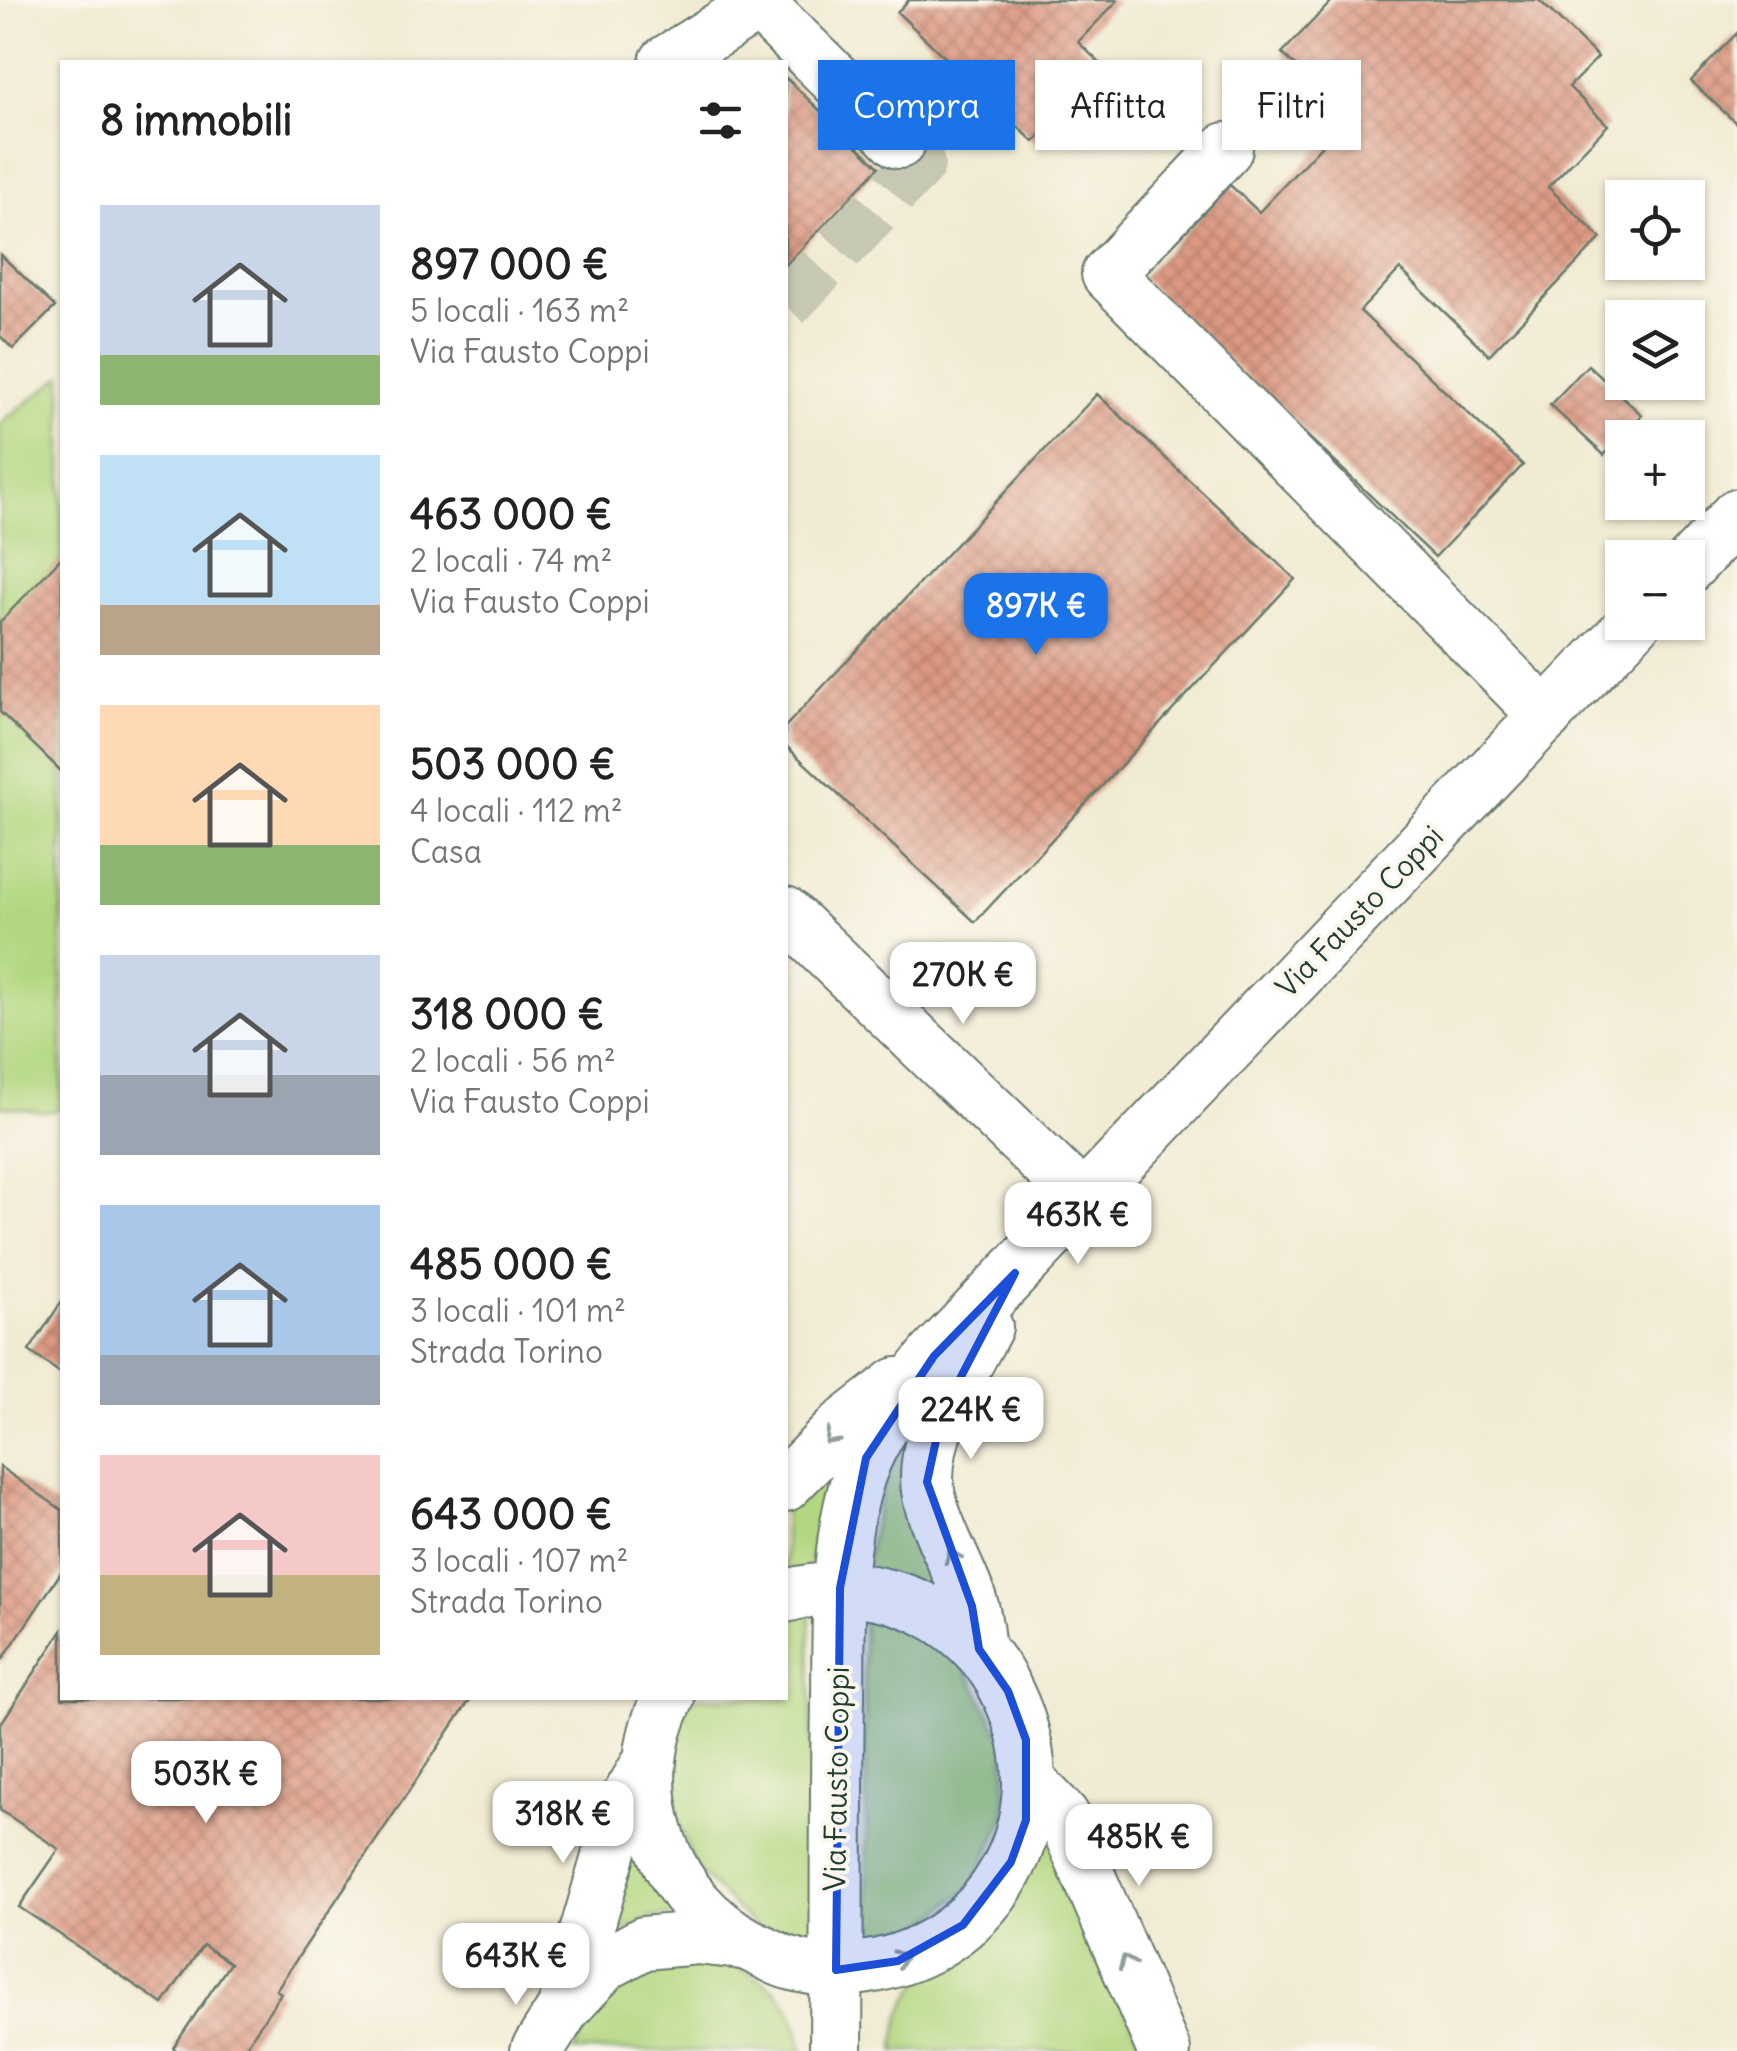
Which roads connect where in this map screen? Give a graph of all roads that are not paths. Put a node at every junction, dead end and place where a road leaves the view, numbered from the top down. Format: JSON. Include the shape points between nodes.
{"nodes":[{"id":1,"x":669,"y":60,"type":"edge"},
{"id":2,"x":818,"y":63,"type":"edge"},
{"id":3,"x":1225,"y":150,"type":"edge"},
{"id":4,"x":1737,"y":515,"type":"edge"},
{"id":5,"x":1705,"y":549,"type":"edge"},
{"id":6,"x":1618,"y":640,"type":"edge"},
{"id":7,"x":1546,"y":716,"type":"junction"},
{"id":8,"x":788,"y":917,"type":"edge"},
{"id":9,"x":1084,"y":1201,"type":"junction"},
{"id":10,"x":1015,"y":1272,"type":"junction"},
{"id":11,"x":934,"y":1356,"type":"junction"},
{"id":12,"x":788,"y":1482,"type":"edge"},
{"id":13,"x":840,"y":1588,"type":"junction"},
{"id":14,"x":788,"y":1595,"type":"edge"},
{"id":15,"x":979,"y":1650,"type":"junction"},
{"id":16,"x":667,"y":1700,"type":"edge"},
{"id":17,"x":649,"y":1762,"type":"junction"},
{"id":18,"x":1030,"y":1783,"type":"junction"},
{"id":19,"x":742,"y":1943,"type":"junction"},
{"id":20,"x":836,"y":1970,"type":"junction"},
{"id":21,"x":551,"y":2029,"type":"edge"},
{"id":22,"x":836,"y":2051,"type":"edge"},
{"id":23,"x":1164,"y":2051,"type":"edge"}],
"edges":[{"from":1,"to":2,"type":"street","via":[[759,4]]},
{"from":3,"to":7,"type":"street","via":[[1108,274]]},
{"from":4,"to":5,"type":"street"},
{"from":6,"to":7,"type":"street","name":"Via Fausto Coppi"},
{"from":7,"to":9,"type":"street","name":"Via Fausto Coppi"},
{"from":8,"to":9,"type":"street"},
{"from":9,"to":10,"type":"street","name":"Via Fausto Coppi"},
{"from":10,"to":11,"type":"street","name":"Via Fausto Coppi"},
{"from":15,"to":10,"type":"street","one_way":true,"via":[[972,1606],[927,1482],[942,1413]]},
{"from":11,"to":12,"type":"street","name":"Via Fausto Coppi","one_way":true,"via":[[842,1426]]},
{"from":11,"to":13,"type":"street","name":"Via Fausto Coppi","via":[[866,1458],[851,1504]]},
{"from":13,"to":14,"type":"street"},
{"from":13,"to":15,"type":"street","via":[[912,1602]]},
{"from":13,"to":20,"type":"street","name":"Via Fausto Coppi"},
{"from":15,"to":18,"type":"street","via":[[1008,1690],[1026,1740]]},
{"from":16,"to":17,"type":"street"},
{"from":17,"to":19,"type":"street","via":[[650,1804],[678,1880],[702,1911]]},
{"from":17,"to":21,"type":"street","via":[[623,1806]]},
{"from":20,"to":18,"type":"street","one_way":true,"via":[[898,1961],[963,1925],[990,1898],[1011,1862]]},
{"from":23,"to":18,"type":"street","one_way":true,"via":[[1063,1816]]},
{"from":19,"to":20,"type":"street","via":[[788,1963]]},
{"from":19,"to":21,"type":"street","via":[[644,1943],[604,1965]]},
{"from":20,"to":22,"type":"street","name":"Via Fausto Coppi"}]}
